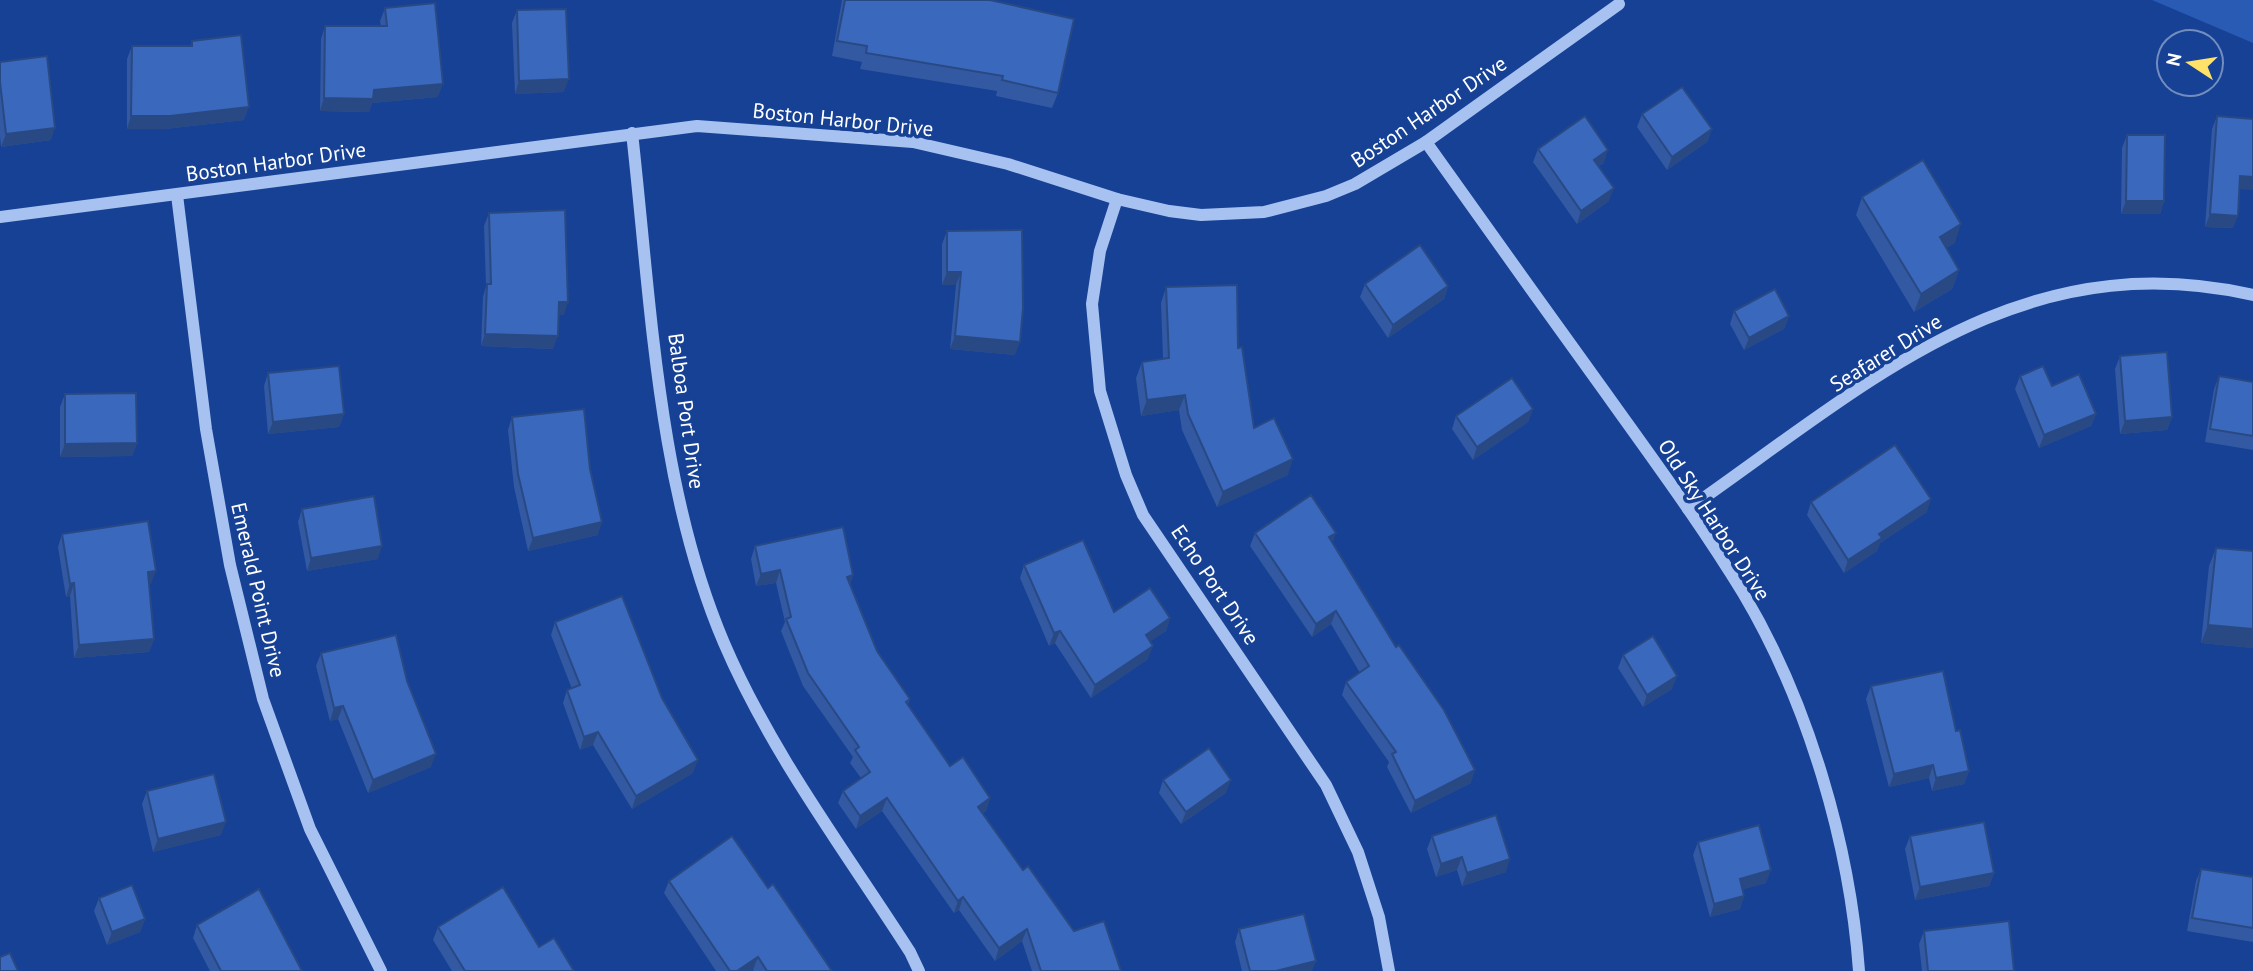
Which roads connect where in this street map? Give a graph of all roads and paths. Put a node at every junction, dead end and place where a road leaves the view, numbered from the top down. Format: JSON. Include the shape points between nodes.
{"nodes":[{"id":1,"x":1619,"y":4,"type":"dead end"},
{"id":2,"x":632,"y":133,"type":"junction"},
{"id":3,"x":1426,"y":142,"type":"junction"},
{"id":4,"x":177,"y":195,"type":"junction"},
{"id":5,"x":1117,"y":199,"type":"junction"},
{"id":6,"x":0,"y":217,"type":"edge"},
{"id":7,"x":2253,"y":295,"type":"edge"},
{"id":8,"x":1688,"y":509,"type":"junction"},
{"id":9,"x":381,"y":971,"type":"edge"},
{"id":10,"x":919,"y":971,"type":"edge"},
{"id":11,"x":1389,"y":971,"type":"edge"},
{"id":12,"x":1858,"y":971,"type":"edge"}],
"edges":[{"from":1,"to":3,"type":"street","name":"Boston Harbor Drive"},
{"from":2,"to":4,"type":"street","name":"Boston Harbor Drive"},
{"from":2,"to":5,"type":"street","name":"Boston Harbor Drive","via":[[697,126],[913,142],[1008,164]]},
{"from":2,"to":10,"type":"street","name":"Balboa Port Drive","via":[[671,469],[693,557],[724,643],[764,725]]},
{"from":3,"to":5,"type":"street","name":"Boston Harbor Drive","via":[[1345,188],[1264,212],[1201,215]]},
{"from":3,"to":8,"type":"street","name":"Old Sky Harbor Drive"},
{"from":4,"to":6,"type":"street","name":"Boston Harbor Drive"},
{"from":4,"to":9,"type":"street","name":"Emerald Point Drive","via":[[205,429],[230,565],[263,699],[310,829]]},
{"from":5,"to":11,"type":"street","name":"Echo Port Drive","via":[[1100,251],[1092,304],[1100,391],[1126,475],[1143,515],[1325,785],[1358,852],[1379,917]]},
{"from":7,"to":8,"type":"street","name":"Seafarer Drive","via":[[2179,282],[2131,283],[2035,299],[1989,315],[1917,350]]},
{"from":8,"to":12,"type":"street","name":"Old Sky Harbor Drive","via":[[1744,595],[1780,668],[1815,757],[1841,849]]}]}
